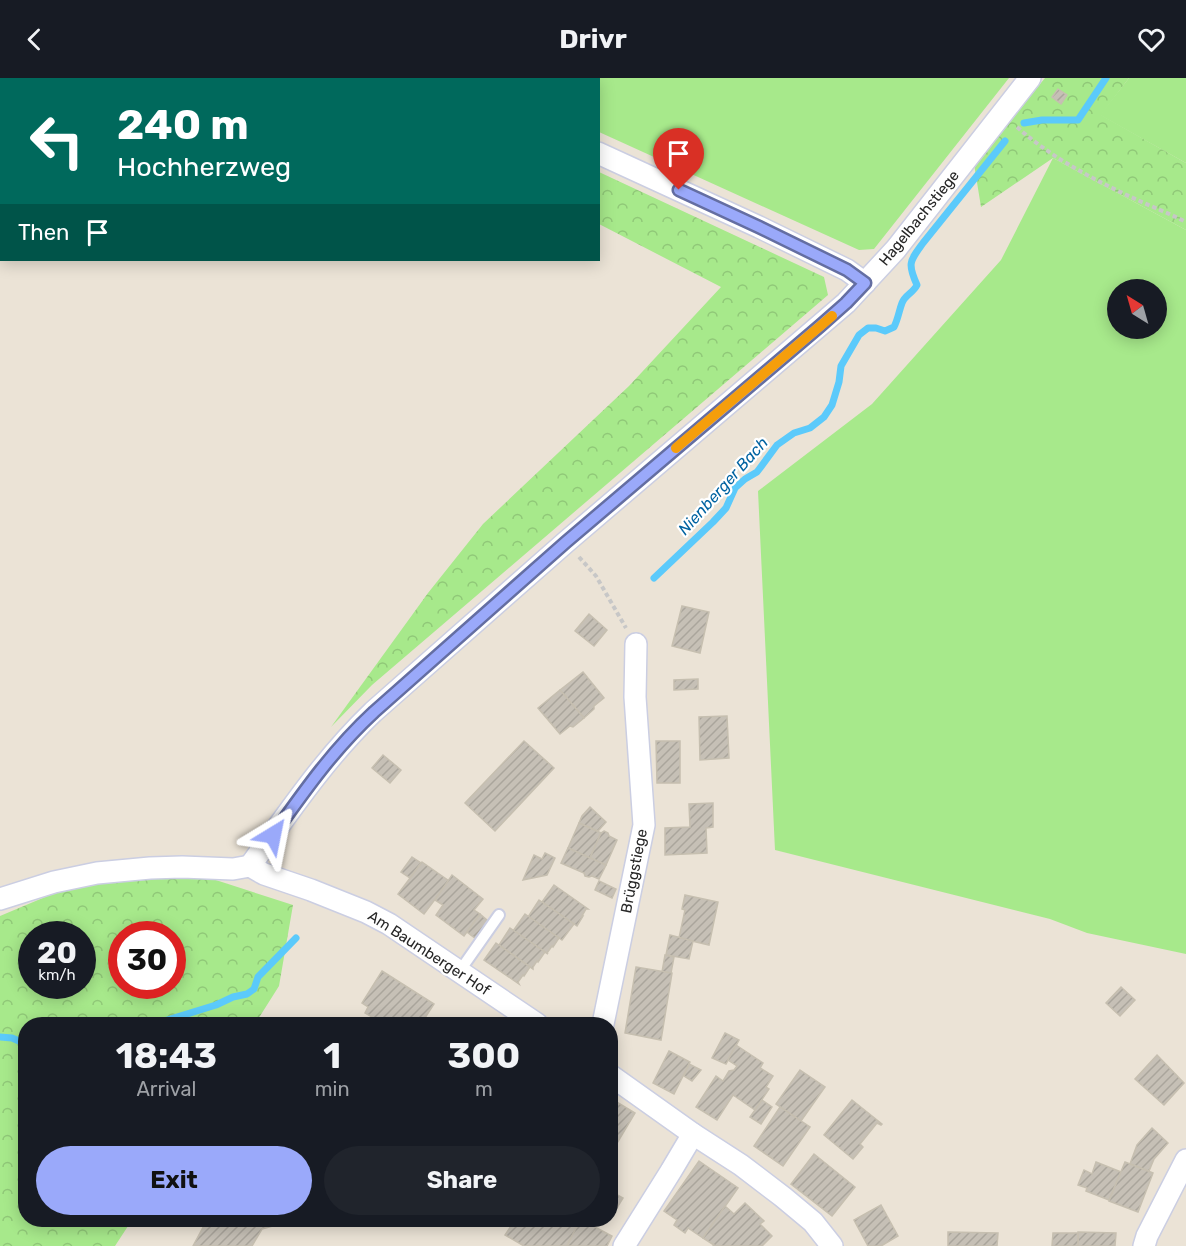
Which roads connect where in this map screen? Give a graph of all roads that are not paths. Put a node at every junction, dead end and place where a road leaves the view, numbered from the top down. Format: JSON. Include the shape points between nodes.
{"nodes":[{"id":1,"x":1029,"y":78,"type":"edge"},
{"id":2,"x":600,"y":154,"type":"edge"},
{"id":3,"x":865,"y":283,"type":"junction"},
{"id":4,"x":636,"y":644,"type":"road end"},
{"id":5,"x":250,"y":866,"type":"junction"},
{"id":6,"x":0,"y":899,"type":"edge"},
{"id":7,"x":499,"y":915,"type":"dead end"},
{"id":8,"x":459,"y":972,"type":"junction"},
{"id":9,"x":526,"y":1017,"type":"edge"},
{"id":10,"x":604,"y":1017,"type":"edge"},
{"id":11,"x":618,"y":1081,"type":"edge"},
{"id":12,"x":693,"y":1134,"type":"junction"},
{"id":13,"x":1186,"y":1160,"type":"edge"},
{"id":14,"x":624,"y":1246,"type":"edge"},
{"id":15,"x":832,"y":1246,"type":"edge"},
{"id":16,"x":1144,"y":1246,"type":"edge"}],
"edges":[{"from":1,"to":3,"type":"street","name":"Hagelbachstiege"},
{"from":2,"to":3,"type":"street","via":[[759,227],[847,270]]},
{"from":3,"to":5,"type":"street","name":"Hagelbachstiege","via":[[350,735],[306,787]]},
{"from":4,"to":10,"type":"street","name":"Brüggstiege","via":[[635,697],[644,825]]},
{"from":5,"to":6,"type":"street","via":[[97,873]]},
{"from":5,"to":8,"type":"street","name":"Am Baumberger Hof","via":[[366,912]]},
{"from":7,"to":8,"type":"lane"},
{"from":8,"to":9,"type":"street","name":"Am Baumberger Hof"},
{"from":11,"to":12,"type":"street"},
{"from":12,"to":14,"type":"street"},
{"from":12,"to":15,"type":"street","via":[[800,1211]]},
{"from":13,"to":16,"type":"street"}]}
